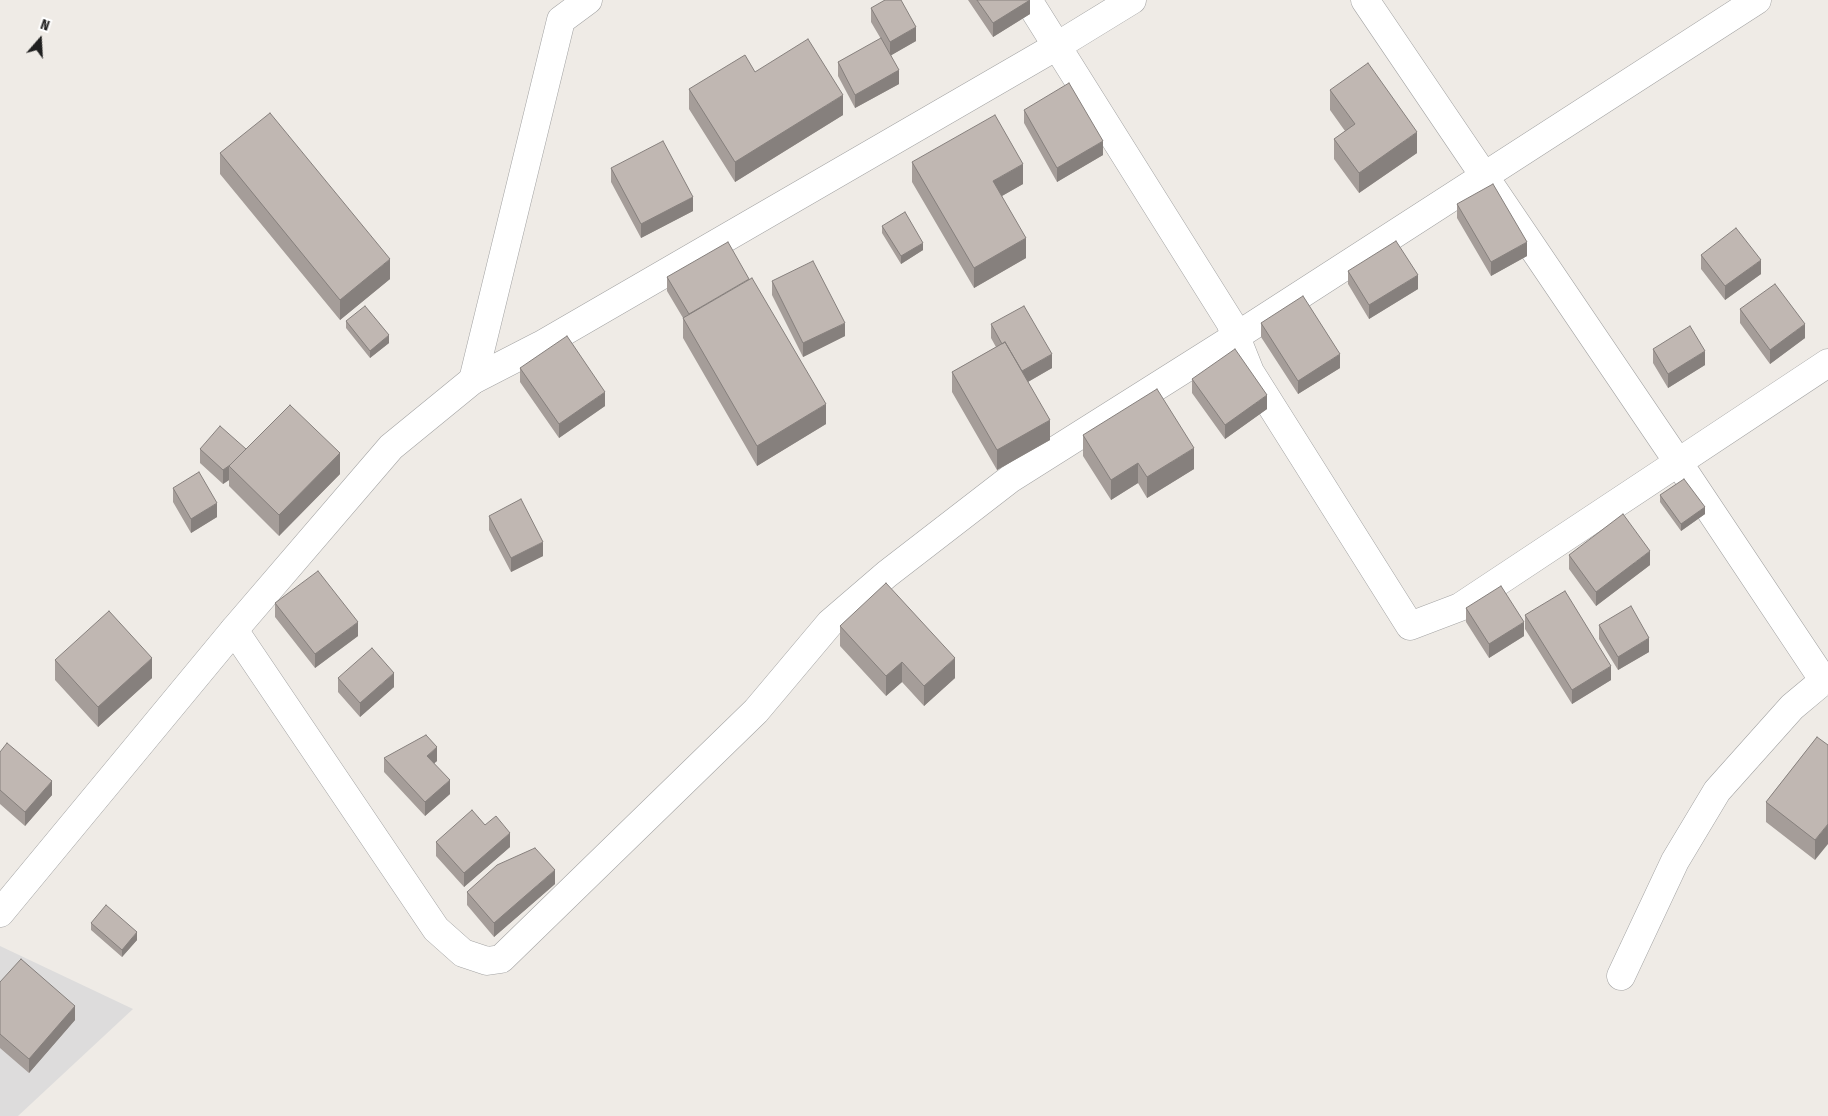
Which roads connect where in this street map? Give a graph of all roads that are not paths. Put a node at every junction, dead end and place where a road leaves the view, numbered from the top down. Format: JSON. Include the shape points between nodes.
{"nodes":[{"id":1,"x":588,"y":0,"type":"edge"},
{"id":2,"x":1028,"y":0,"type":"edge"},
{"id":3,"x":1132,"y":0,"type":"edge"},
{"id":4,"x":1365,"y":0,"type":"edge"},
{"id":5,"x":1757,"y":0,"type":"edge"},
{"id":6,"x":1056,"y":46,"type":"junction"},
{"id":7,"x":1485,"y":177,"type":"junction"},
{"id":8,"x":1235,"y":338,"type":"junction"},
{"id":9,"x":1828,"y":363,"type":"edge"},
{"id":10,"x":474,"y":380,"type":"junction"},
{"id":11,"x":1678,"y":462,"type":"junction"},
{"id":12,"x":234,"y":630,"type":"junction"},
{"id":13,"x":1826,"y":679,"type":"edge"},
{"id":14,"x":0,"y":913,"type":"edge"},
{"id":15,"x":1622,"y":976,"type":"dead end"}],
"edges":[{"from":1,"to":10,"type":"street","via":[[561,20]]},
{"from":2,"to":6,"type":"street"},
{"from":3,"to":6,"type":"street"},
{"from":4,"to":7,"type":"street"},
{"from":5,"to":7,"type":"street"},
{"from":6,"to":8,"type":"street","via":[[1230,322]]},
{"from":6,"to":10,"type":"street","via":[[541,345]]},
{"from":7,"to":8,"type":"street"},
{"from":7,"to":11,"type":"street"},
{"from":8,"to":11,"type":"street","via":[[1250,372],[1410,626],[1460,607]]},
{"from":8,"to":12,"type":"street","via":[[1010,479],[887,574],[830,623],[756,711],[501,958],[487,961],[463,953],[436,929]]},
{"from":9,"to":11,"type":"street"},
{"from":10,"to":12,"type":"street","via":[[391,447]]},
{"from":11,"to":13,"type":"street"},
{"from":12,"to":14,"type":"street"},
{"from":13,"to":15,"type":"street","via":[[1792,707],[1717,791],[1675,861]]}]}
